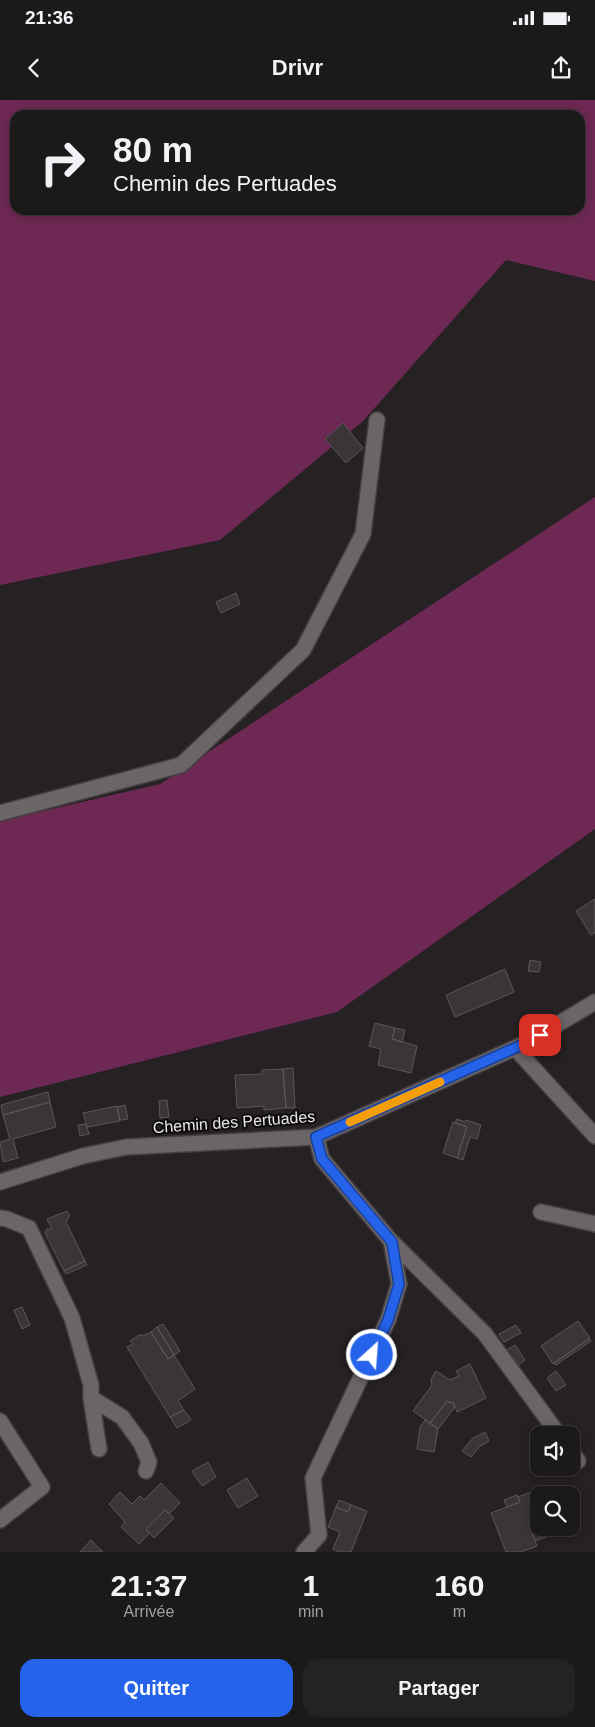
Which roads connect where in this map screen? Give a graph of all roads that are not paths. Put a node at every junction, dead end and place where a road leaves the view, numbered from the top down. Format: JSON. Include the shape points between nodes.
{"nodes":[{"id":1,"x":378,"y":420,"type":"dead end"},
{"id":2,"x":0,"y":813,"type":"edge"},
{"id":3,"x":595,"y":1002,"type":"edge"},
{"id":4,"x":515,"y":1048,"type":"junction"},
{"id":5,"x":595,"y":1136,"type":"edge"},
{"id":6,"x":316,"y":1137,"type":"junction"},
{"id":7,"x":0,"y":1182,"type":"edge"},
{"id":8,"x":541,"y":1212,"type":"dead end"},
{"id":9,"x":0,"y":1218,"type":"edge"},
{"id":10,"x":595,"y":1224,"type":"edge"},
{"id":11,"x":392,"y":1242,"type":"junction"},
{"id":12,"x":91,"y":1398,"type":"junction"},
{"id":13,"x":0,"y":1421,"type":"edge"},
{"id":14,"x":552,"y":1426,"type":"edge"},
{"id":15,"x":99,"y":1449,"type":"dead end"},
{"id":16,"x":146,"y":1471,"type":"dead end"},
{"id":17,"x":0,"y":1520,"type":"edge"},
{"id":18,"x":304,"y":1552,"type":"edge"}],
"edges":[{"from":1,"to":2,"type":"street","via":[[363,534],[303,650],[181,765]]},
{"from":3,"to":4,"type":"street","name":"Chemin des Pertuades"},
{"from":4,"to":5,"type":"street"},
{"from":4,"to":6,"type":"street","name":"Chemin des Pertuades"},
{"from":6,"to":7,"type":"street","name":"Chemin des Pertuades","via":[[126,1147],[82,1156]]},
{"from":6,"to":11,"type":"street","via":[[322,1159]]},
{"from":8,"to":10,"type":"street"},
{"from":9,"to":12,"type":"street","via":[[29,1228],[72,1318],[91,1385]]},
{"from":11,"to":14,"type":"street","via":[[485,1334]]},
{"from":11,"to":18,"type":"street","via":[[399,1284],[388,1320],[313,1478],[319,1536]]},
{"from":12,"to":15,"type":"street"},
{"from":12,"to":16,"type":"street","via":[[122,1417],[141,1443],[149,1462]]},
{"from":13,"to":17,"type":"street","via":[[42,1487]]}]}
